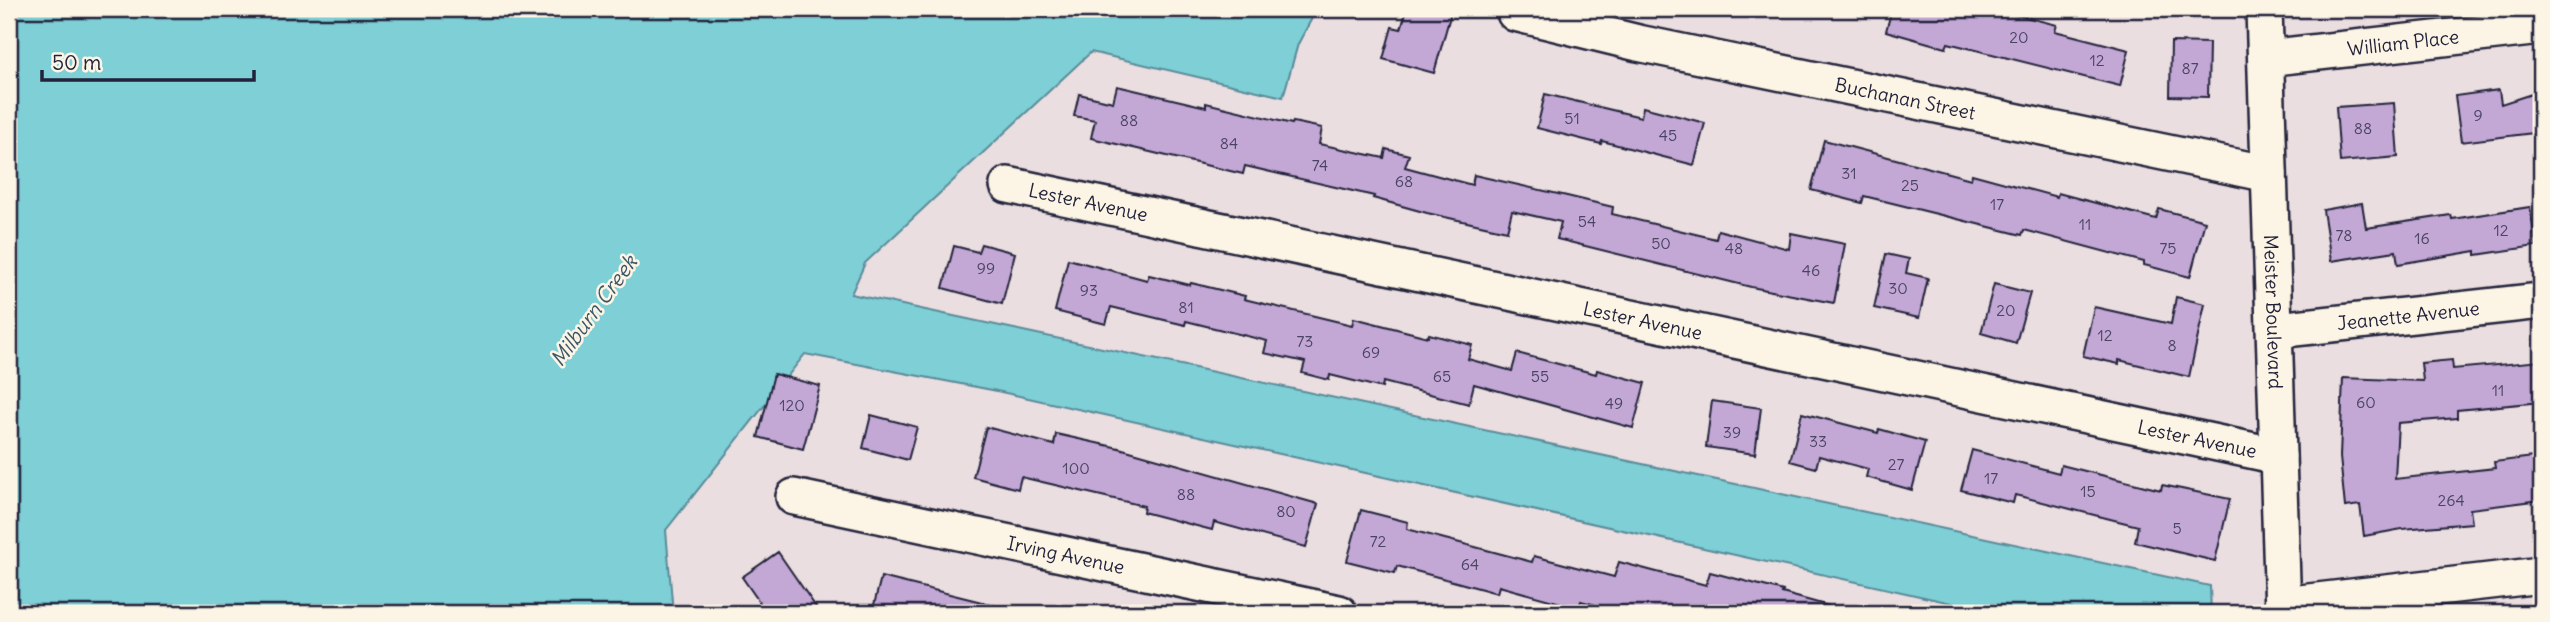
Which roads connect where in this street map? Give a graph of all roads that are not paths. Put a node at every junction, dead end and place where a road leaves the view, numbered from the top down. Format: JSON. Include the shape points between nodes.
{"nodes":[{"id":1,"x":2264,"y":9,"type":"edge"},
{"id":2,"x":1530,"y":14,"type":"edge"},
{"id":3,"x":2541,"y":27,"type":"edge"},
{"id":4,"x":2266,"y":58,"type":"junction"},
{"id":5,"x":2269,"y":174,"type":"junction"},
{"id":6,"x":1008,"y":186,"type":"dead end"},
{"id":7,"x":2541,"y":301,"type":"edge"},
{"id":8,"x":2276,"y":330,"type":"junction"},
{"id":9,"x":2278,"y":456,"type":"junction"},
{"id":10,"x":794,"y":497,"type":"dead end"},
{"id":11,"x":2541,"y":575,"type":"edge"},
{"id":12,"x":2283,"y":609,"type":"edge"},
{"id":13,"x":1339,"y":613,"type":"edge"}],
"edges":[{"from":1,"to":4,"type":"street","name":"Meister Boulevard"},
{"from":2,"to":5,"type":"street","name":"Buchanan Street","via":[[1638,43]]},
{"from":3,"to":4,"type":"street","name":"William Place"},
{"from":4,"to":5,"type":"street","name":"Meister Boulevard"},
{"from":5,"to":8,"type":"street","name":"Meister Boulevard"},
{"from":6,"to":9,"type":"street","name":"Lester Avenue"},
{"from":7,"to":8,"type":"street","name":"Jeanette Avenue"},
{"from":8,"to":9,"type":"street","name":"Meister Boulevard"},
{"from":9,"to":12,"type":"street","name":"Meister Boulevard"},
{"from":10,"to":13,"type":"street","name":"Irving Avenue"},
{"from":11,"to":12,"type":"street"}]}
